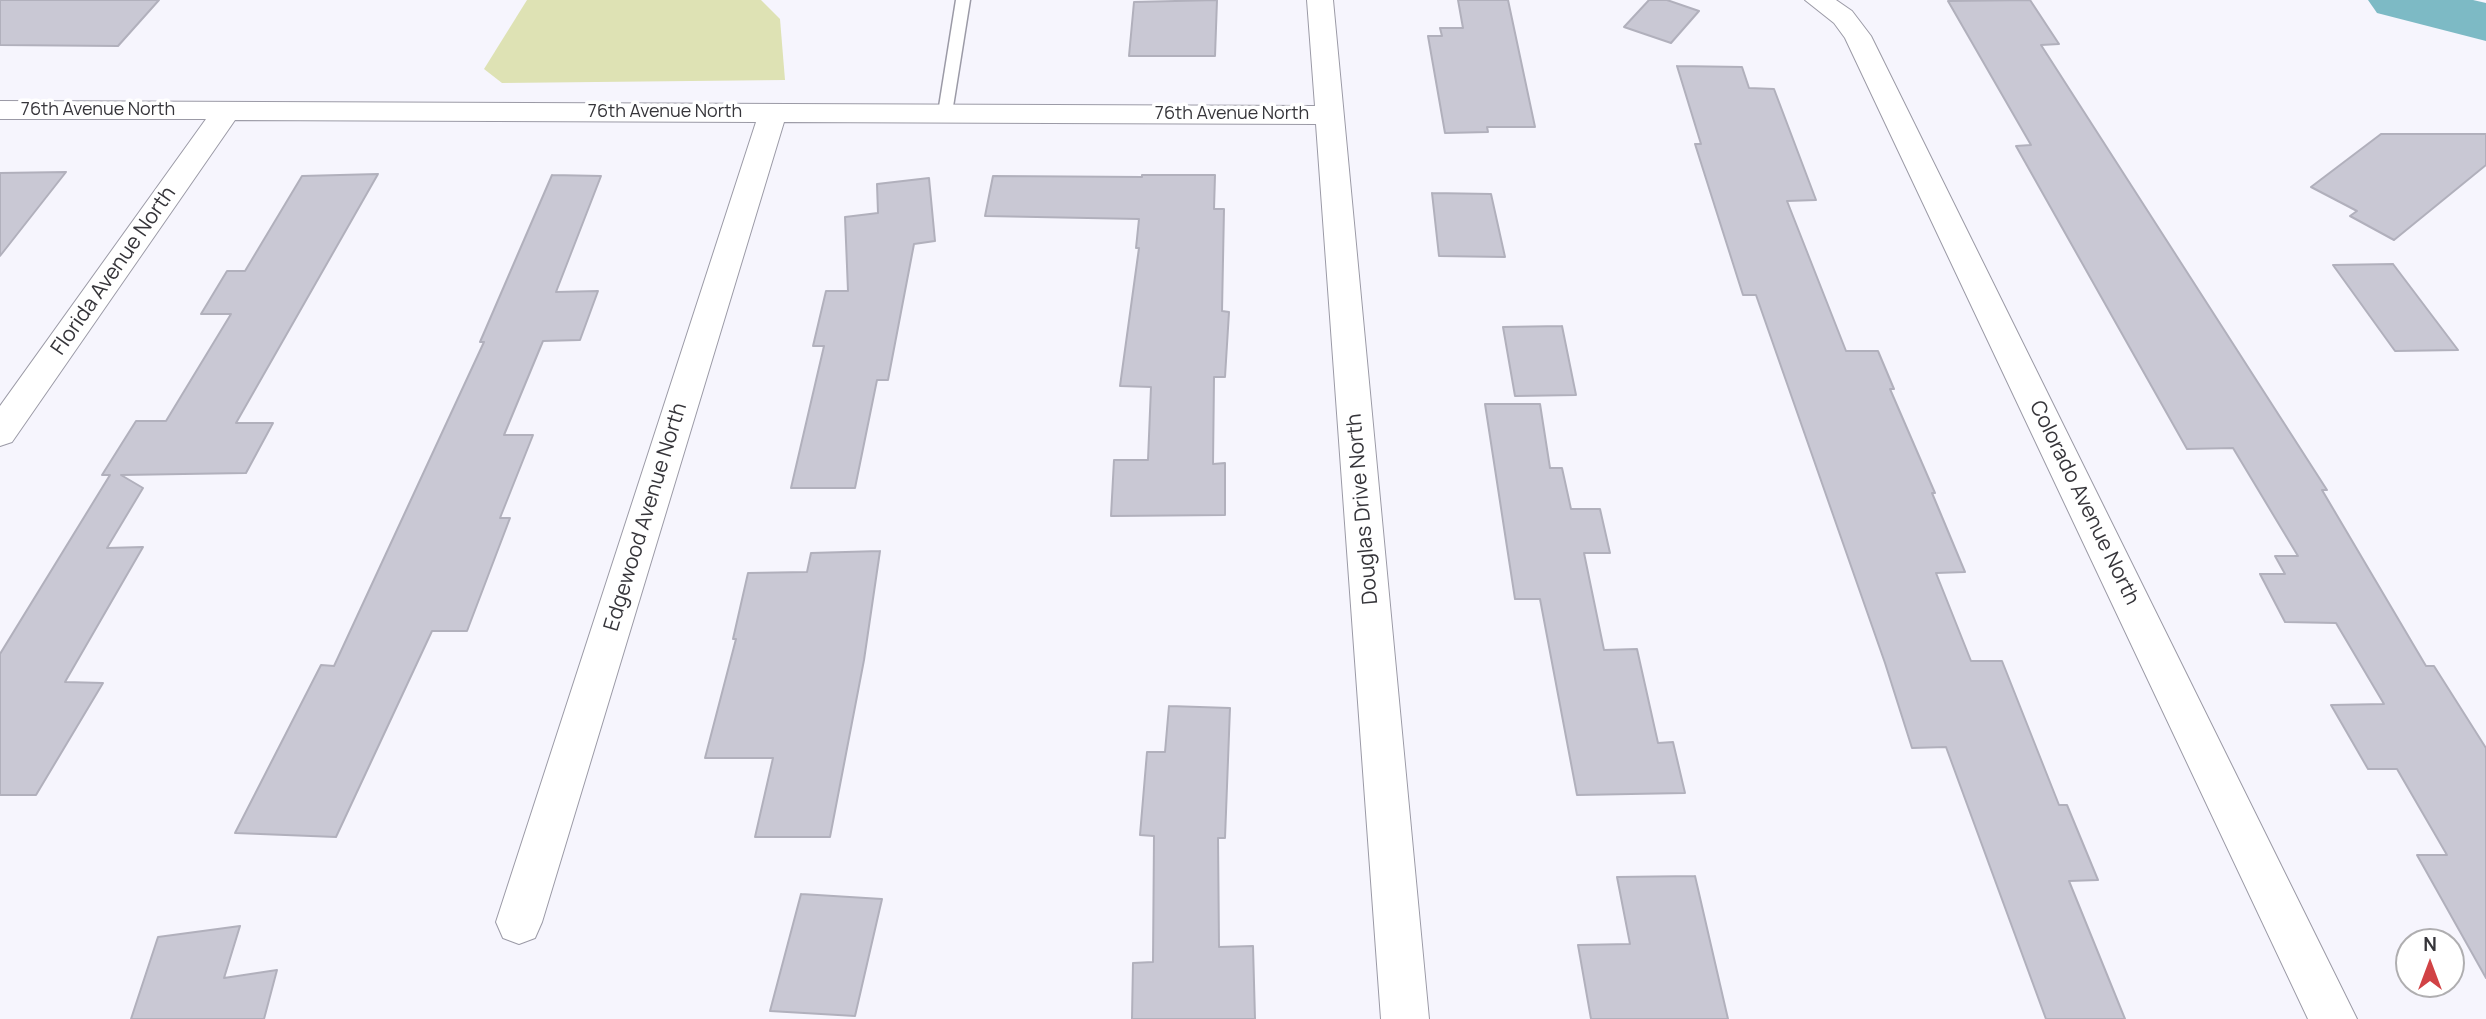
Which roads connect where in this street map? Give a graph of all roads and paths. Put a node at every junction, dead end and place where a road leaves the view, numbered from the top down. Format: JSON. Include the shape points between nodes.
{"nodes":[{"id":1,"x":963,"y":0,"type":"edge"},
{"id":2,"x":1320,"y":0,"type":"edge"},
{"id":3,"x":1818,"y":0,"type":"edge"},
{"id":4,"x":0,"y":110,"type":"edge"},
{"id":5,"x":227,"y":110,"type":"junction"},
{"id":6,"x":773,"y":112,"type":"junction"},
{"id":7,"x":945,"y":113,"type":"junction"},
{"id":8,"x":1330,"y":114,"type":"junction"},
{"id":9,"x":0,"y":433,"type":"edge"},
{"id":10,"x":519,"y":922,"type":"dead end"},
{"id":11,"x":1405,"y":1019,"type":"edge"},
{"id":12,"x":2333,"y":1019,"type":"edge"}],
"edges":[{"from":1,"to":7,"type":"lane"},
{"from":2,"to":8,"type":"street","name":"Douglas Drive North"},
{"from":3,"to":12,"type":"street","name":"Colorado Avenue North","via":[[1843,17],[1858,36]]},
{"from":4,"to":5,"type":"street","name":"76th Avenue North"},
{"from":5,"to":6,"type":"street","name":"76th Avenue North"},
{"from":5,"to":9,"type":"street","name":"Florida Avenue North"},
{"from":6,"to":7,"type":"street","name":"76th Avenue North"},
{"from":6,"to":10,"type":"street","name":"Edgewood Avenue North"},
{"from":7,"to":8,"type":"street","name":"76th Avenue North"},
{"from":8,"to":11,"type":"street","name":"Douglas Drive North"}]}
